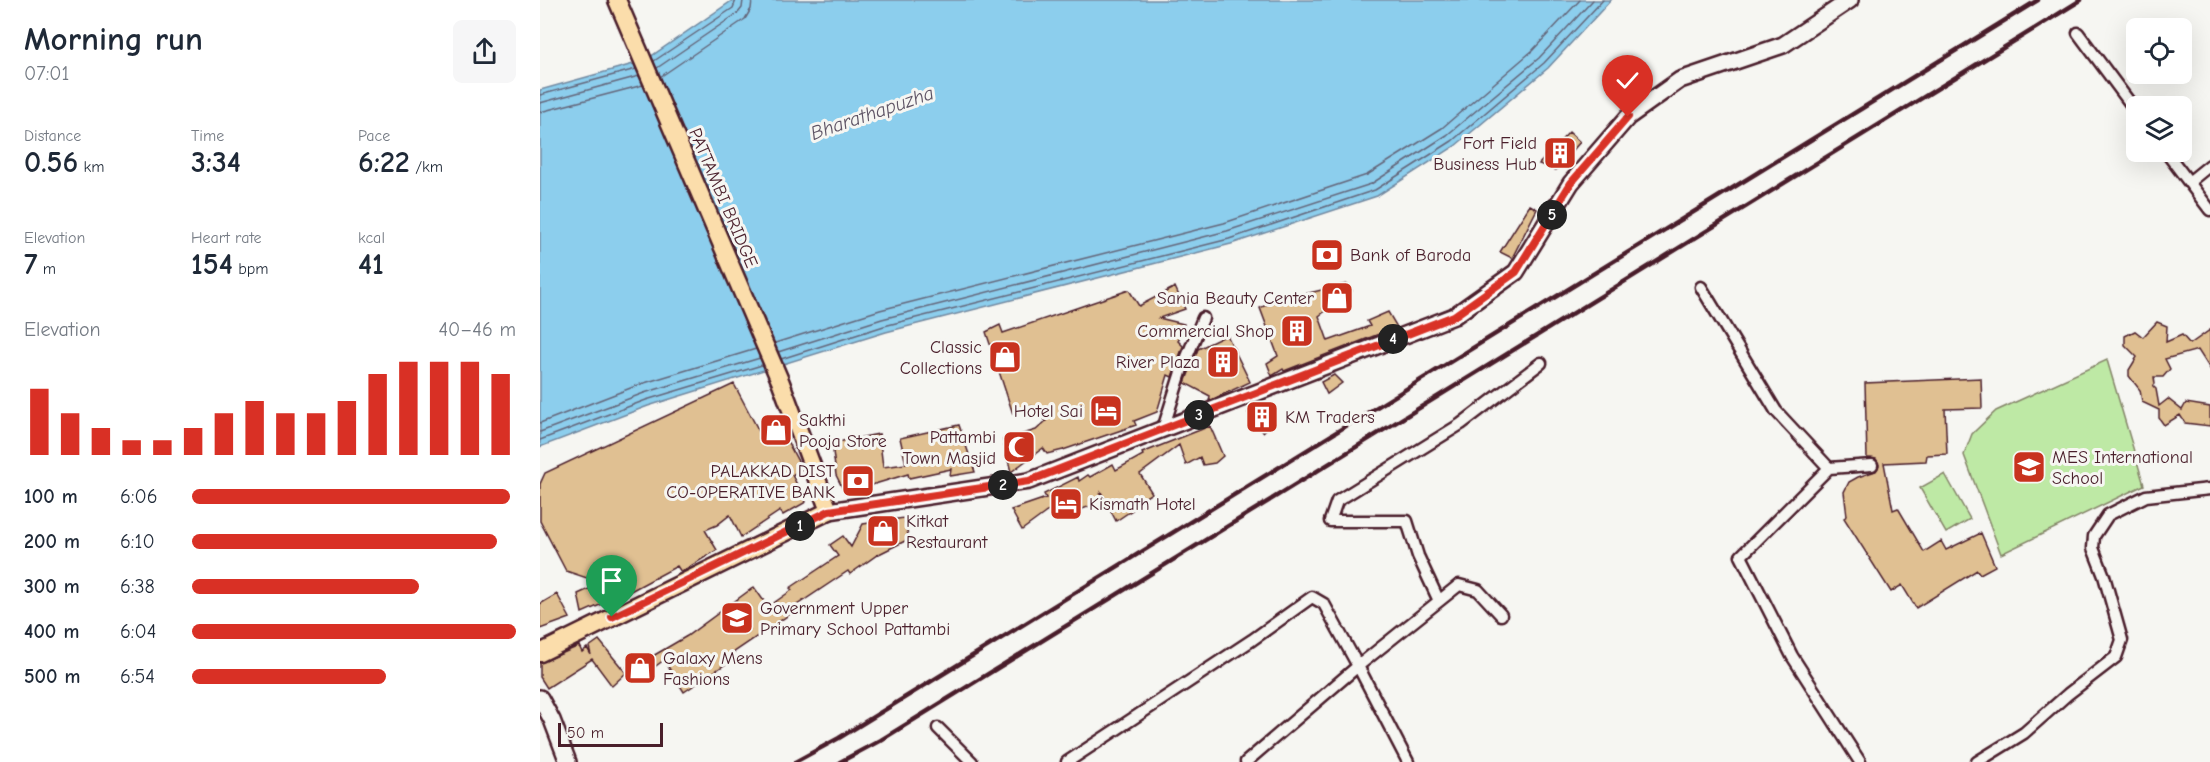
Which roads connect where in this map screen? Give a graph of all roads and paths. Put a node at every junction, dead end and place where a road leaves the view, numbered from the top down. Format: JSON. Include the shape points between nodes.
{"nodes":[{"id":1,"x":617,"y":0,"type":"edge"},
{"id":2,"x":1850,"y":0,"type":"edge"},
{"id":3,"x":2078,"y":33,"type":"dead end"},
{"id":4,"x":2126,"y":98,"type":"edge"},
{"id":5,"x":2174,"y":162,"type":"edge"},
{"id":6,"x":2210,"y":165,"type":"edge"},
{"id":7,"x":2189,"y":182,"type":"junction"},
{"id":8,"x":2210,"y":210,"type":"edge"},
{"id":9,"x":1701,"y":287,"type":"dead end"},
{"id":10,"x":1203,"y":318,"type":"dead end"},
{"id":11,"x":1541,"y":363,"type":"dead end"},
{"id":12,"x":1163,"y":429,"type":"junction"},
{"id":13,"x":1872,"y":465,"type":"dead end"},
{"id":14,"x":1829,"y":468,"type":"junction"},
{"id":15,"x":2210,"y":489,"type":"edge"},
{"id":16,"x":829,"y":511,"type":"junction"},
{"id":17,"x":1439,"y":602,"type":"junction"},
{"id":18,"x":1501,"y":615,"type":"dead end"},
{"id":19,"x":540,"y":653,"type":"edge"},
{"id":20,"x":1358,"y":666,"type":"junction"},
{"id":21,"x":540,"y":698,"type":"edge"},
{"id":22,"x":938,"y":728,"type":"dead end"},
{"id":23,"x":568,"y":762,"type":"edge"},
{"id":24,"x":972,"y":762,"type":"edge"},
{"id":25,"x":1067,"y":762,"type":"edge"},
{"id":26,"x":1246,"y":762,"type":"edge"},
{"id":27,"x":1408,"y":762,"type":"edge"},
{"id":28,"x":1860,"y":762,"type":"edge"},
{"id":29,"x":1977,"y":762,"type":"edge"}],
"edges":[{"from":1,"to":16,"type":"main road","name":"PATTAMBI BRIDGE","via":[[781,383]]},
{"from":2,"to":12,"type":"main road","via":[[1783,45],[1680,80],[1628,117],[1571,183],[1516,272],[1454,316]]},
{"from":3,"to":4,"type":"street"},
{"from":5,"to":7,"type":"street"},
{"from":6,"to":7,"type":"street"},
{"from":7,"to":8,"type":"street"},
{"from":9,"to":14,"type":"street","via":[[1776,411]]},
{"from":10,"to":12,"type":"street"},
{"from":11,"to":17,"type":"street","via":[[1461,424],[1337,501],[1330,521],[1407,521]]},
{"from":12,"to":16,"type":"main road","via":[[1029,481]]},
{"from":13,"to":14,"type":"street"},
{"from":14,"to":28,"type":"street","via":[[1741,556],[1792,656]]},
{"from":15,"to":29,"type":"street","via":[[2146,496],[2108,515],[2094,537],[2093,548],[2122,640],[2116,657],[2024,733]]},
{"from":16,"to":19,"type":"main road"},
{"from":17,"to":18,"type":"street","via":[[1459,585],[1478,590]]},
{"from":17,"to":20,"type":"street"},
{"from":20,"to":25,"type":"street","via":[[1324,604],[1312,597]]},
{"from":20,"to":26,"type":"street"},
{"from":20,"to":27,"type":"street"},
{"from":21,"to":23,"type":"main road"},
{"from":22,"to":24,"type":"street"}]}
